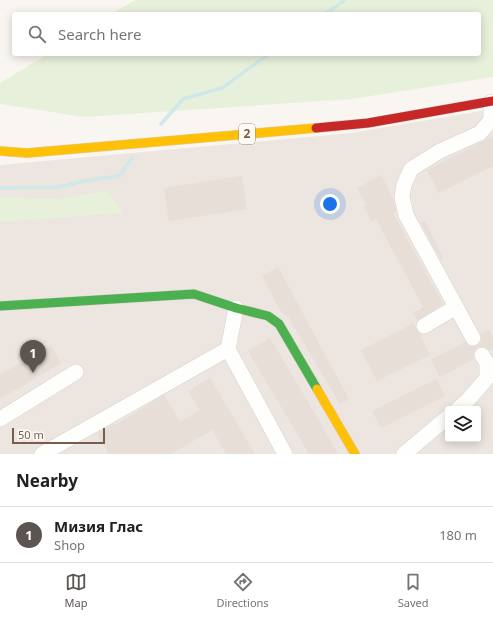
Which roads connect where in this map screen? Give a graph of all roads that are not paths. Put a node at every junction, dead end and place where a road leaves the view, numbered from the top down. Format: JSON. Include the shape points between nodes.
{"nodes":[{"id":1,"x":492,"y":102,"type":"edge"},
{"id":2,"x":0,"y":151,"type":"edge"},
{"id":3,"x":0,"y":306,"type":"edge"},
{"id":4,"x":456,"y":307,"type":"junction"},
{"id":5,"x":236,"y":308,"type":"junction"},
{"id":6,"x":424,"y":326,"type":"dead end"},
{"id":7,"x":473,"y":338,"type":"dead end"},
{"id":8,"x":228,"y":349,"type":"junction"},
{"id":9,"x":482,"y":355,"type":"dead end"},
{"id":10,"x":76,"y":372,"type":"dead end"},
{"id":11,"x":461,"y":406,"type":"edge"},
{"id":12,"x":0,"y":419,"type":"edge"},
{"id":13,"x":445,"y":420,"type":"edge"},
{"id":14,"x":42,"y":454,"type":"edge"},
{"id":15,"x":285,"y":454,"type":"edge"},
{"id":16,"x":355,"y":454,"type":"edge"},
{"id":17,"x":404,"y":454,"type":"edge"}],
"edges":[{"from":1,"to":2,"type":"main road","number":"2","via":[[368,123],[133,145],[27,153]]},
{"from":1,"to":4,"type":"street","via":[[491,120],[480,133],[440,151],[411,169],[404,185],[402,197],[406,215]]},
{"from":3,"to":5,"type":"main road","via":[[194,294]]},
{"from":4,"to":6,"type":"street"},
{"from":4,"to":7,"type":"street"},
{"from":5,"to":8,"type":"street"},
{"from":5,"to":16,"type":"main road","via":[[268,316],[279,324]]},
{"from":8,"to":14,"type":"street"},
{"from":8,"to":15,"type":"street"},
{"from":9,"to":11,"type":"street","via":[[486,363],[487,378]]},
{"from":10,"to":12,"type":"street"},
{"from":13,"to":17,"type":"street"}]}
